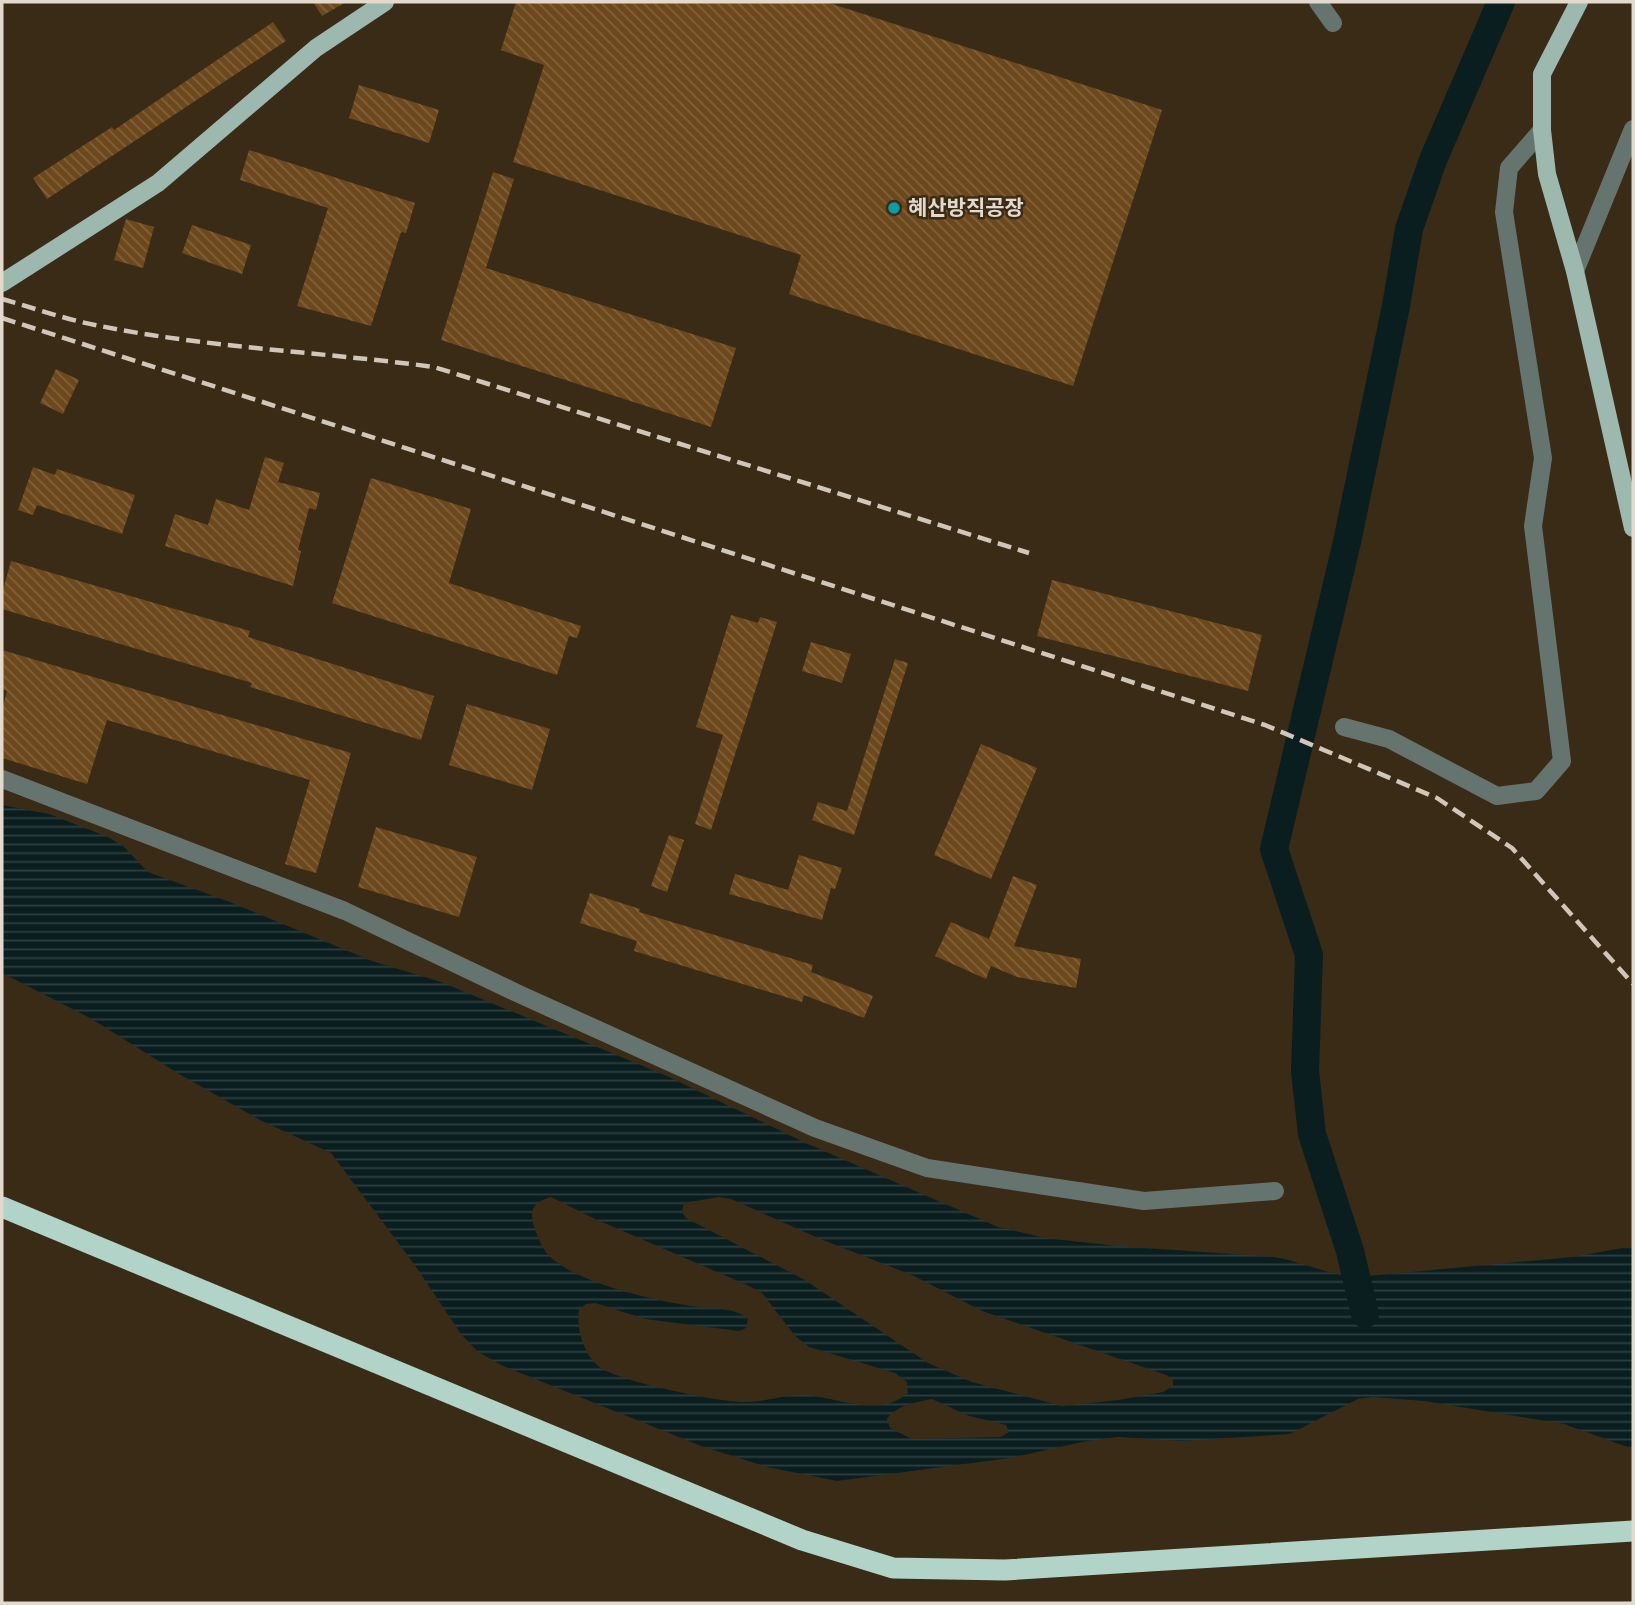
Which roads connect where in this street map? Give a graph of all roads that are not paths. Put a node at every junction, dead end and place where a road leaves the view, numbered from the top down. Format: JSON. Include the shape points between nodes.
{"nodes":[{"id":1,"x":385,"y":2,"type":"edge"},
{"id":2,"x":1318,"y":2,"type":"edge"},
{"id":3,"x":1579,"y":2,"type":"edge"},
{"id":4,"x":1333,"y":23,"type":"dead end"},
{"id":5,"x":1633,"y":129,"type":"edge"},
{"id":6,"x":1542,"y":130,"type":"junction"},
{"id":7,"x":1575,"y":271,"type":"junction"},
{"id":8,"x":3,"y":280,"type":"edge"},
{"id":9,"x":1633,"y":528,"type":"edge"},
{"id":10,"x":1344,"y":727,"type":"dead end"},
{"id":11,"x":2,"y":779,"type":"edge"},
{"id":12,"x":1275,"y":1191,"type":"dead end"},
{"id":13,"x":2,"y":1207,"type":"edge"},
{"id":14,"x":1633,"y":1531,"type":"edge"}],
"edges":[{"from":1,"to":8,"type":"main road","via":[[317,48],[158,183]]},
{"from":2,"to":4,"type":"street"},
{"from":3,"to":6,"type":"main road","via":[[1542,74]]},
{"from":5,"to":7,"type":"street"},
{"from":6,"to":7,"type":"main road","via":[[1547,174]]},
{"from":6,"to":10,"type":"street","via":[[1509,168],[1504,212],[1543,458],[1533,526],[1562,761],[1536,790],[1497,796],[1390,739]]},
{"from":7,"to":9,"type":"main road"},
{"from":11,"to":12,"type":"street","via":[[345,911],[815,1128],[927,1168],[1144,1201]]},
{"from":13,"to":14,"type":"highway","via":[[802,1540],[893,1568],[1005,1570]]}]}
